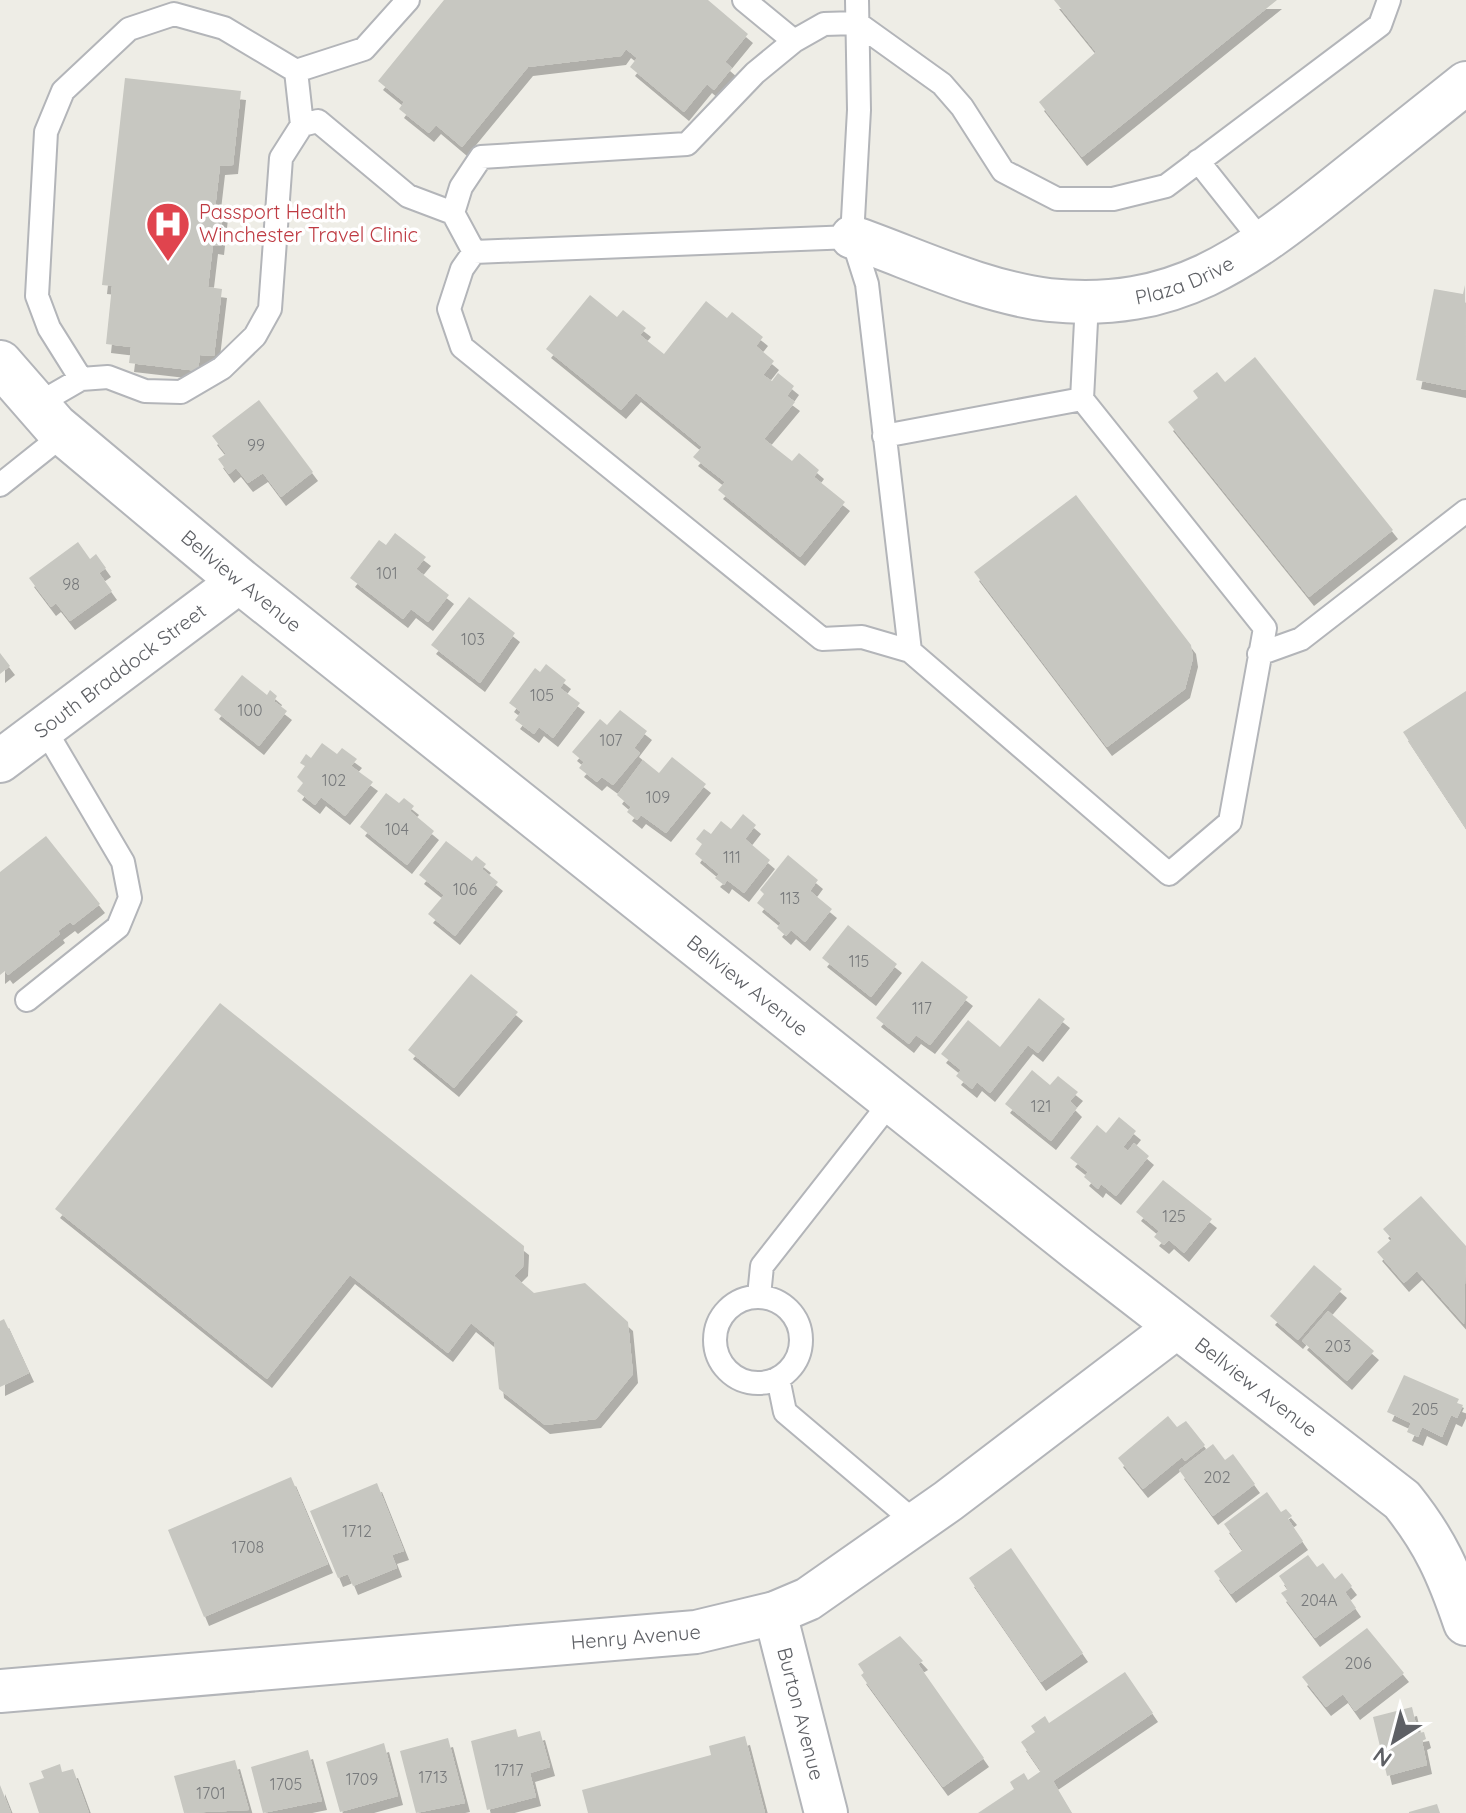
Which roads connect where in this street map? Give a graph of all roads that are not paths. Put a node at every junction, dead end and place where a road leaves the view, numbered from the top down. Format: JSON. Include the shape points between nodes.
{"nodes":[{"id":1,"x":408,"y":0,"type":"edge"},
{"id":2,"x":744,"y":0,"type":"edge"},
{"id":3,"x":857,"y":0,"type":"edge"},
{"id":4,"x":1389,"y":0,"type":"edge"},
{"id":5,"x":857,"y":23,"type":"junction"},
{"id":6,"x":794,"y":41,"type":"junction"},
{"id":7,"x":296,"y":71,"type":"junction"},
{"id":8,"x":1466,"y":83,"type":"edge"},
{"id":9,"x":302,"y":125,"type":"junction"},
{"id":10,"x":1198,"y":161,"type":"junction"},
{"id":11,"x":453,"y":213,"type":"junction"},
{"id":12,"x":852,"y":237,"type":"junction"},
{"id":13,"x":1264,"y":244,"type":"junction"},
{"id":14,"x":474,"y":252,"type":"junction"},
{"id":15,"x":1087,"y":302,"type":"junction"},
{"id":16,"x":0,"y":363,"type":"edge"},
{"id":17,"x":81,"y":379,"type":"junction"},
{"id":18,"x":1082,"y":399,"type":"junction"},
{"id":19,"x":50,"y":420,"type":"junction"},
{"id":20,"x":884,"y":436,"type":"junction"},
{"id":21,"x":0,"y":485,"type":"edge"},
{"id":22,"x":1466,"y":511,"type":"edge"},
{"id":23,"x":240,"y":581,"type":"junction"},
{"id":24,"x":910,"y":651,"type":"junction"},
{"id":25,"x":1259,"y":654,"type":"junction"},
{"id":26,"x":44,"y":728,"type":"junction"},
{"id":27,"x":0,"y":761,"type":"edge"},
{"id":28,"x":27,"y":1000,"type":"dead end"},
{"id":29,"x":893,"y":1099,"type":"junction"},
{"id":30,"x":759,"y":1296,"type":"junction"},
{"id":31,"x":1178,"y":1326,"type":"junction"},
{"id":32,"x":778,"y":1378,"type":"junction"},
{"id":33,"x":916,"y":1523,"type":"junction"},
{"id":34,"x":775,"y":1613,"type":"junction"},
{"id":35,"x":1466,"y":1623,"type":"edge"},
{"id":36,"x":0,"y":1691,"type":"edge"},
{"id":37,"x":826,"y":1813,"type":"edge"}],
"edges":[{"from":1,"to":7,"type":"lane","via":[[364,49]]},
{"from":2,"to":6,"type":"lane"},
{"from":3,"to":5,"type":"lane"},
{"from":4,"to":10,"type":"lane","via":[[1380,25]]},
{"from":5,"to":6,"type":"lane","via":[[824,24]]},
{"from":5,"to":10,"type":"lane","via":[[942,84],[1003,171],[1057,199],[1113,199],[1166,186]]},
{"from":5,"to":12,"type":"lane","via":[[859,110]]},
{"from":6,"to":11,"type":"lane","via":[[687,144],[481,157],[461,187]]},
{"from":7,"to":9,"type":"lane"},
{"from":7,"to":17,"type":"lane","via":[[224,28],[174,14],[129,29],[63,91],[46,132],[37,296],[49,328]]},
{"from":8,"to":13,"type":"street","name":"Plaza Drive"},
{"from":9,"to":11,"type":"lane","via":[[318,121],[408,196]]},
{"from":9,"to":17,"type":"lane","via":[[281,158],[270,309],[255,336],[222,368],[181,392],[145,391],[108,377]]},
{"from":10,"to":13,"type":"lane"},
{"from":11,"to":14,"type":"lane"},
{"from":12,"to":14,"type":"lane"},
{"from":12,"to":15,"type":"street","name":"Plaza Drive","via":[[996,288]]},
{"from":12,"to":20,"type":"lane","via":[[867,284]]},
{"from":13,"to":15,"type":"street","name":"Plaza Drive","via":[[1216,272],[1161,293]]},
{"from":14,"to":24,"type":"lane","via":[[462,269],[449,309],[462,347],[822,639],[862,637]]},
{"from":15,"to":18,"type":"lane"},
{"from":16,"to":19,"type":"street","name":"Bellview Avenue"},
{"from":17,"to":19,"type":"lane"},
{"from":18,"to":20,"type":"lane"},
{"from":18,"to":25,"type":"lane","via":[[1265,628]]},
{"from":19,"to":21,"type":"lane"},
{"from":19,"to":23,"type":"street","name":"Bellview Avenue"},
{"from":20,"to":24,"type":"lane"},
{"from":22,"to":25,"type":"lane","via":[[1301,639]]},
{"from":23,"to":26,"type":"street","name":"South Braddock Street"},
{"from":23,"to":29,"type":"street","name":"Bellview Avenue"},
{"from":24,"to":25,"type":"lane","via":[[1169,874],[1230,822]]},
{"from":26,"to":27,"type":"street","name":"South Braddock Street"},
{"from":26,"to":28,"type":"lane","via":[[123,862],[130,898],[118,927]]},
{"from":29,"to":30,"type":"lane","via":[[762,1266]]},
{"from":29,"to":31,"type":"street","name":"Bellview Avenue"},
{"from":30,"to":32,"type":"lane","via":[[781,1302],[796,1319],[801,1341],[795,1363]]},
{"from":30,"to":32,"type":"lane","via":[[737,1301],[720,1317],[716,1349],[734,1377],[756,1384]]},
{"from":31,"to":33,"type":"street","name":"Henry Avenue"},
{"from":31,"to":35,"type":"street","name":"Bellview Avenue","via":[[1402,1500],[1429,1533]]},
{"from":32,"to":33,"type":"lane","via":[[785,1412]]},
{"from":33,"to":34,"type":"street","name":"Henry Avenue","via":[[808,1599]]},
{"from":34,"to":36,"type":"street","name":"Henry Avenue","via":[[696,1632]]},
{"from":34,"to":37,"type":"street","name":"Burton Avenue"}]}
